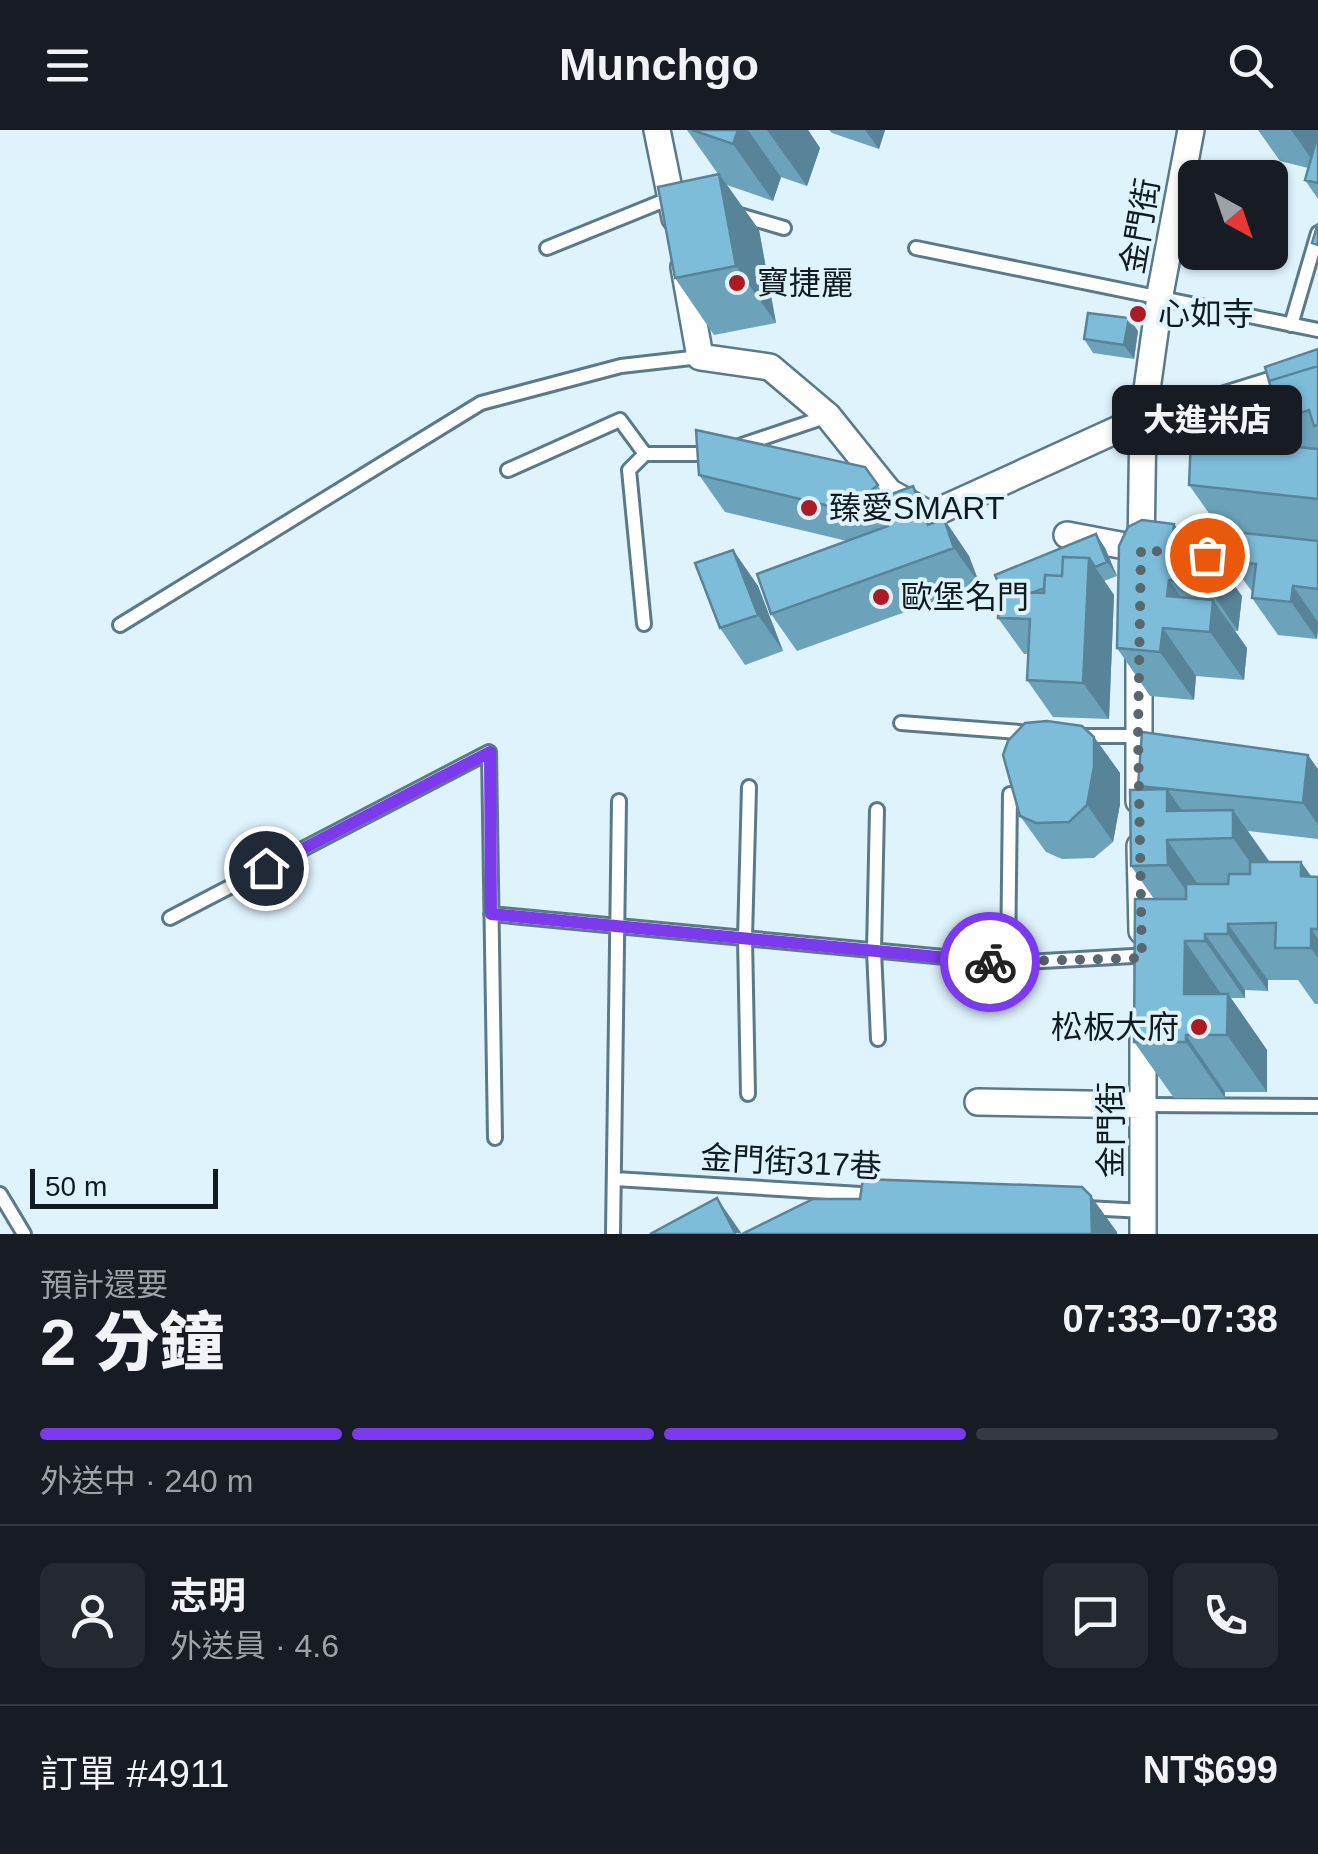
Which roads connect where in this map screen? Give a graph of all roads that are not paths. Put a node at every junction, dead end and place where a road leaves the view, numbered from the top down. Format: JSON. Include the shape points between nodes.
{"nodes":[{"id":1,"x":657,"y":130,"type":"edge"},
{"id":2,"x":1191,"y":130,"type":"edge"},
{"id":3,"x":680,"y":198,"type":"junction"},
{"id":4,"x":727,"y":212,"type":"edge"},
{"id":5,"x":784,"y":228,"type":"dead end"},
{"id":6,"x":1318,"y":233,"type":"edge"},
{"id":7,"x":547,"y":248,"type":"dead end"},
{"id":8,"x":916,"y":248,"type":"dead end"},
{"id":9,"x":1160,"y":299,"type":"junction"},
{"id":10,"x":1291,"y":324,"type":"junction"},
{"id":11,"x":1318,"y":330,"type":"edge"},
{"id":12,"x":700,"y":357,"type":"junction"},
{"id":13,"x":1300,"y":369,"type":"edge"},
{"id":14,"x":828,"y":416,"type":"junction"},
{"id":15,"x":1143,"y":418,"type":"junction"},
{"id":16,"x":645,"y":454,"type":"junction"},
{"id":17,"x":508,"y":470,"type":"dead end"},
{"id":18,"x":1067,"y":535,"type":"dead end"},
{"id":19,"x":1141,"y":550,"type":"junction"},
{"id":20,"x":1318,"y":564,"type":"edge"},
{"id":21,"x":1140,"y":584,"type":"edge"},
{"id":22,"x":1140,"y":620,"type":"edge"},
{"id":23,"x":644,"y":624,"type":"dead end"},
{"id":24,"x":120,"y":625,"type":"dead end"},
{"id":25,"x":900,"y":723,"type":"dead end"},
{"id":26,"x":1147,"y":736,"type":"junction"},
{"id":27,"x":748,"y":786,"type":"dead end"},
{"id":28,"x":1010,"y":794,"type":"edge"},
{"id":29,"x":620,"y":801,"type":"dead end"},
{"id":30,"x":876,"y":810,"type":"dead end"},
{"id":31,"x":491,"y":914,"type":"junction"},
{"id":32,"x":170,"y":918,"type":"dead end"},
{"id":33,"x":616,"y":926,"type":"junction"},
{"id":34,"x":744,"y":938,"type":"junction"},
{"id":35,"x":874,"y":951,"type":"junction"},
{"id":36,"x":1008,"y":963,"type":"junction"},
{"id":37,"x":1146,"y":970,"type":"junction"},
{"id":38,"x":878,"y":1039,"type":"dead end"},
{"id":39,"x":748,"y":1094,"type":"dead end"},
{"id":40,"x":978,"y":1102,"type":"dead end"},
{"id":41,"x":1144,"y":1105,"type":"junction"},
{"id":42,"x":1318,"y":1106,"type":"edge"},
{"id":43,"x":495,"y":1138,"type":"dead end"},
{"id":44,"x":615,"y":1179,"type":"junction"},
{"id":45,"x":0,"y":1194,"type":"edge"},
{"id":46,"x":889,"y":1196,"type":"edge"},
{"id":47,"x":1065,"y":1206,"type":"edge"},
{"id":48,"x":1143,"y":1223,"type":"edge"},
{"id":49,"x":24,"y":1234,"type":"edge"},
{"id":50,"x":613,"y":1234,"type":"edge"}],
"edges":[{"from":1,"to":3,"type":"street"},
{"from":2,"to":9,"type":"street","name":"金門街"},
{"from":3,"to":7,"type":"lane"},
{"from":3,"to":12,"type":"street"},
{"from":4,"to":5,"type":"lane"},
{"from":6,"to":10,"type":"lane"},
{"from":8,"to":9,"type":"lane"},
{"from":9,"to":10,"type":"lane"},
{"from":9,"to":15,"type":"street","name":"金門街"},
{"from":10,"to":11,"type":"lane"},
{"from":12,"to":14,"type":"street","via":[[770,367]]},
{"from":12,"to":24,"type":"lane","via":[[622,366],[481,403]]},
{"from":13,"to":15,"type":"lane"},
{"from":14,"to":15,"type":"street","via":[[880,490],[930,515]]},
{"from":14,"to":16,"type":"lane","via":[[714,454]]},
{"from":15,"to":19,"type":"street","name":"金門街"},
{"from":16,"to":17,"type":"lane","via":[[620,420]]},
{"from":16,"to":23,"type":"lane","via":[[629,470]]},
{"from":18,"to":19,"type":"street"},
{"from":19,"to":20,"type":"street"},
{"from":19,"to":21,"type":"street","name":"金門街"},
{"from":22,"to":26,"type":"street","name":"金門街"},
{"from":25,"to":26,"type":"lane"},
{"from":26,"to":37,"type":"street","name":"金門街"},
{"from":27,"to":34,"type":"lane"},
{"from":28,"to":36,"type":"lane"},
{"from":29,"to":33,"type":"lane"},
{"from":30,"to":35,"type":"lane"},
{"from":31,"to":32,"type":"lane","via":[[490,752]]},
{"from":31,"to":33,"type":"lane"},
{"from":31,"to":43,"type":"lane"},
{"from":33,"to":34,"type":"lane"},
{"from":33,"to":44,"type":"lane"},
{"from":34,"to":35,"type":"lane"},
{"from":34,"to":39,"type":"lane"},
{"from":35,"to":36,"type":"lane"},
{"from":35,"to":38,"type":"lane"},
{"from":36,"to":37,"type":"lane"},
{"from":37,"to":41,"type":"street","name":"金門街"},
{"from":40,"to":41,"type":"street"},
{"from":41,"to":42,"type":"lane"},
{"from":41,"to":48,"type":"street","name":"金門街"},
{"from":44,"to":46,"type":"lane","name":"金門街317巷"},
{"from":44,"to":50,"type":"lane"},
{"from":45,"to":49,"type":"lane"},
{"from":47,"to":48,"type":"lane"}]}
